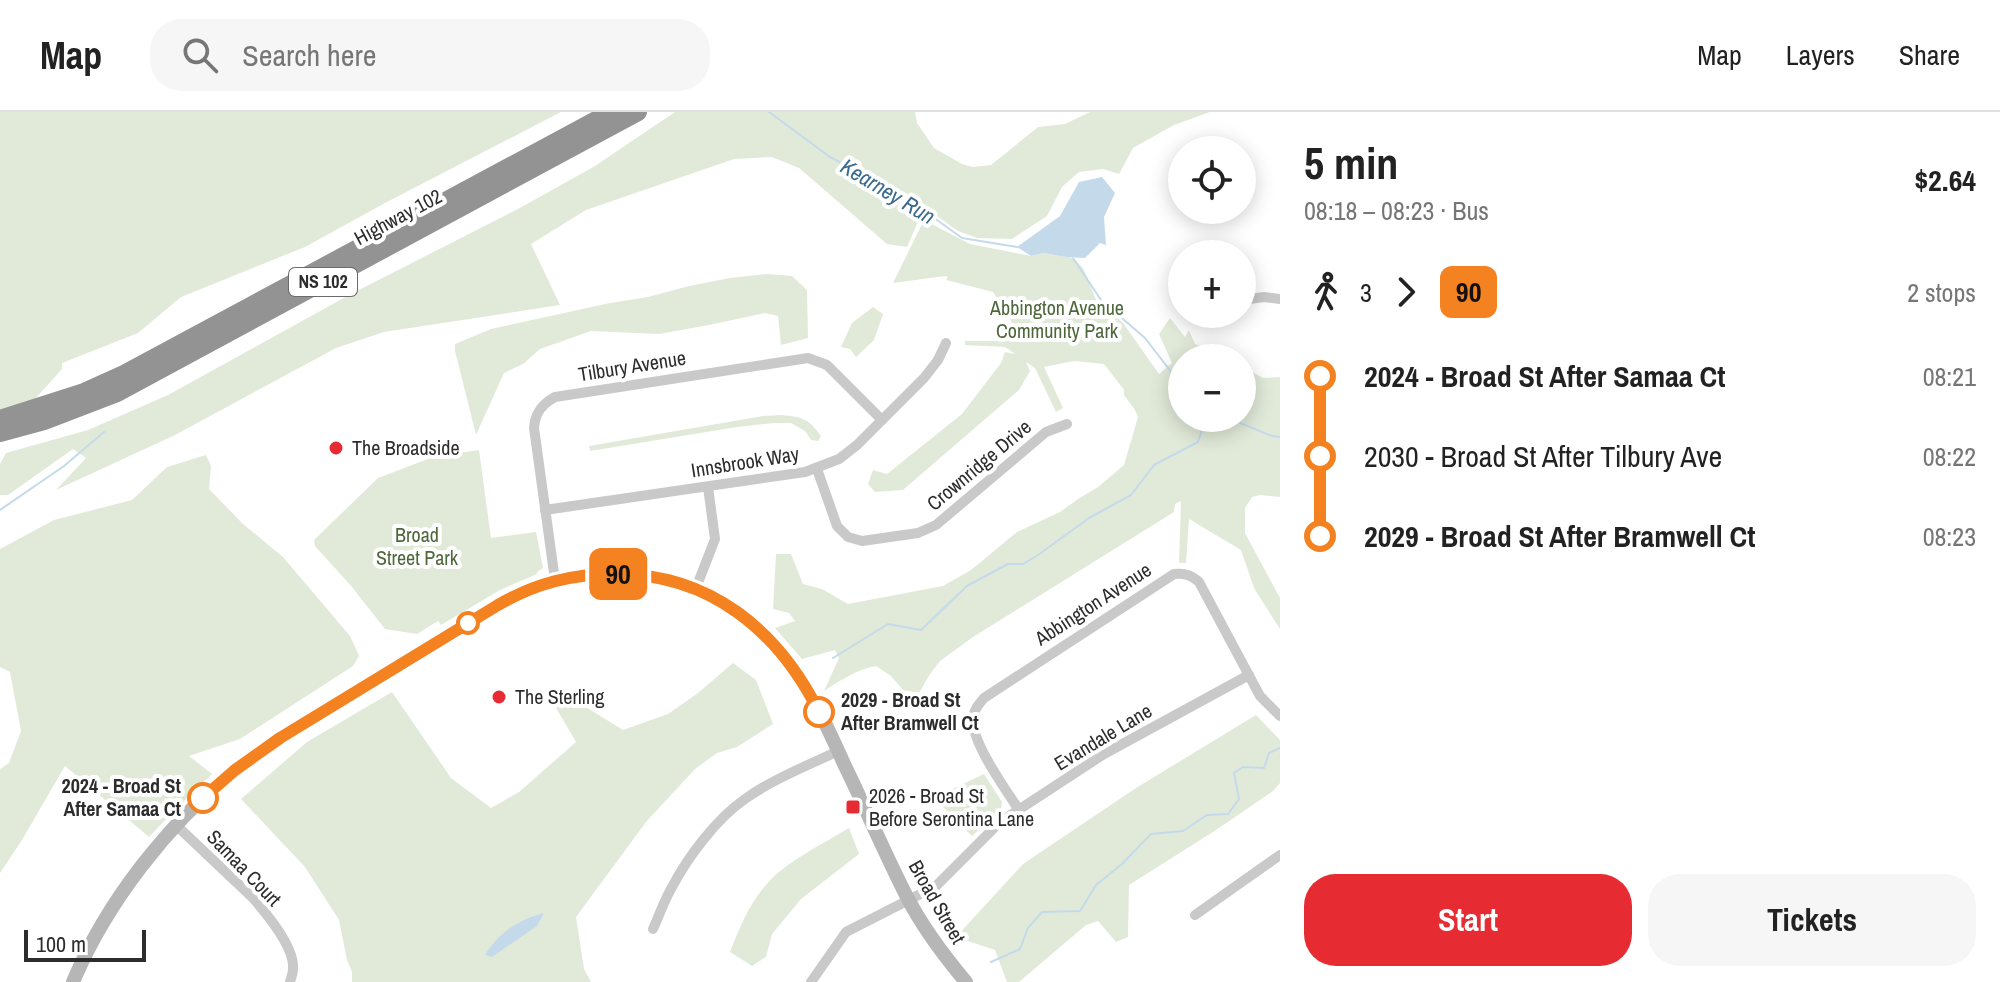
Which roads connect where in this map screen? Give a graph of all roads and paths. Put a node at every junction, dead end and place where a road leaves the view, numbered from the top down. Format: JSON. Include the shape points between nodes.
{"nodes":[{"id":1,"x":611,"y":112,"type":"edge"},
{"id":2,"x":638,"y":112,"type":"edge"},
{"id":3,"x":1256,"y":298,"type":"edge"},
{"id":4,"x":1280,"y":299,"type":"edge"},
{"id":5,"x":946,"y":343,"type":"dead end"},
{"id":6,"x":0,"y":419,"type":"edge"},
{"id":7,"x":882,"y":420,"type":"junction"},
{"id":8,"x":1067,"y":424,"type":"dead end"},
{"id":9,"x":0,"y":433,"type":"edge"},
{"id":10,"x":817,"y":469,"type":"junction"},
{"id":11,"x":708,"y":487,"type":"junction"},
{"id":12,"x":545,"y":510,"type":"junction"},
{"id":13,"x":555,"y":580,"type":"junction"},
{"id":14,"x":696,"y":588,"type":"junction"},
{"id":15,"x":1249,"y":675,"type":"junction"},
{"id":16,"x":1280,"y":716,"type":"edge"},
{"id":17,"x":838,"y":751,"type":"junction"},
{"id":18,"x":1019,"y":810,"type":"junction"},
{"id":19,"x":177,"y":826,"type":"junction"},
{"id":20,"x":1280,"y":855,"type":"edge"},
{"id":21,"x":908,"y":900,"type":"junction"},
{"id":22,"x":1195,"y":915,"type":"dead end"},
{"id":23,"x":653,"y":929,"type":"dead end"},
{"id":24,"x":73,"y":982,"type":"edge"},
{"id":25,"x":290,"y":982,"type":"edge"},
{"id":26,"x":811,"y":982,"type":"edge"},
{"id":27,"x":966,"y":982,"type":"edge"}],
"edges":[{"from":1,"to":6,"type":"highway","name":"Highway 102","number":"NS 102","via":[[124,374]]},
{"from":2,"to":9,"type":"highway","name":"Highway 102","number":"NS 102","via":[[117,393]]},
{"from":3,"to":4,"type":"street"},
{"from":5,"to":7,"type":"street","name":"Innsbrook Way","via":[[924,378]]},
{"from":7,"to":10,"type":"street","name":"Innsbrook Way","via":[[848,453]]},
{"from":7,"to":12,"type":"street","name":"Tilbury Avenue","via":[[827,365],[814,359],[562,395],[543,405],[535,422]]},
{"from":8,"to":10,"type":"street","name":"Crownridge Drive","via":[[1046,432],[936,525],[918,533],[862,541],[848,537],[837,526]]},
{"from":10,"to":11,"type":"street","name":"Innsbrook Way"},
{"from":11,"to":12,"type":"street","name":"Innsbrook Way"},
{"from":11,"to":14,"type":"street","via":[[715,539]]},
{"from":12,"to":13,"type":"street","name":"Tilbury Avenue"},
{"from":13,"to":14,"type":"street","name":"Broad Street","via":[[624,574]]},
{"from":13,"to":19,"type":"street","name":"Broad Street","via":[[504,602],[280,738],[235,770]]},
{"from":14,"to":17,"type":"street","name":"Broad Street","via":[[746,618],[780,651]]},
{"from":15,"to":16,"type":"street","name":"Abbington Avenue"},
{"from":15,"to":18,"type":"street","name":"Evandale Lane","via":[[1104,754]]},
{"from":15,"to":18,"type":"street","name":"Abbington Avenue","via":[[1199,582],[1183,573],[1165,578],[978,705],[974,730]]},
{"from":17,"to":21,"type":"street","name":"Broad Street"},
{"from":17,"to":23,"type":"street","via":[[745,798],[727,814],[671,888]]},
{"from":18,"to":21,"type":"street","name":"Evandale Lane","via":[[936,886]]},
{"from":19,"to":24,"type":"street","name":"Broad Street","via":[[118,898]]},
{"from":19,"to":25,"type":"street","name":"Samaa Court","via":[[261,908],[292,957]]},
{"from":20,"to":22,"type":"street"},
{"from":21,"to":26,"type":"street","name":"Evandale Lane","via":[[846,932]]},
{"from":21,"to":27,"type":"street","name":"Broad Street"}]}
